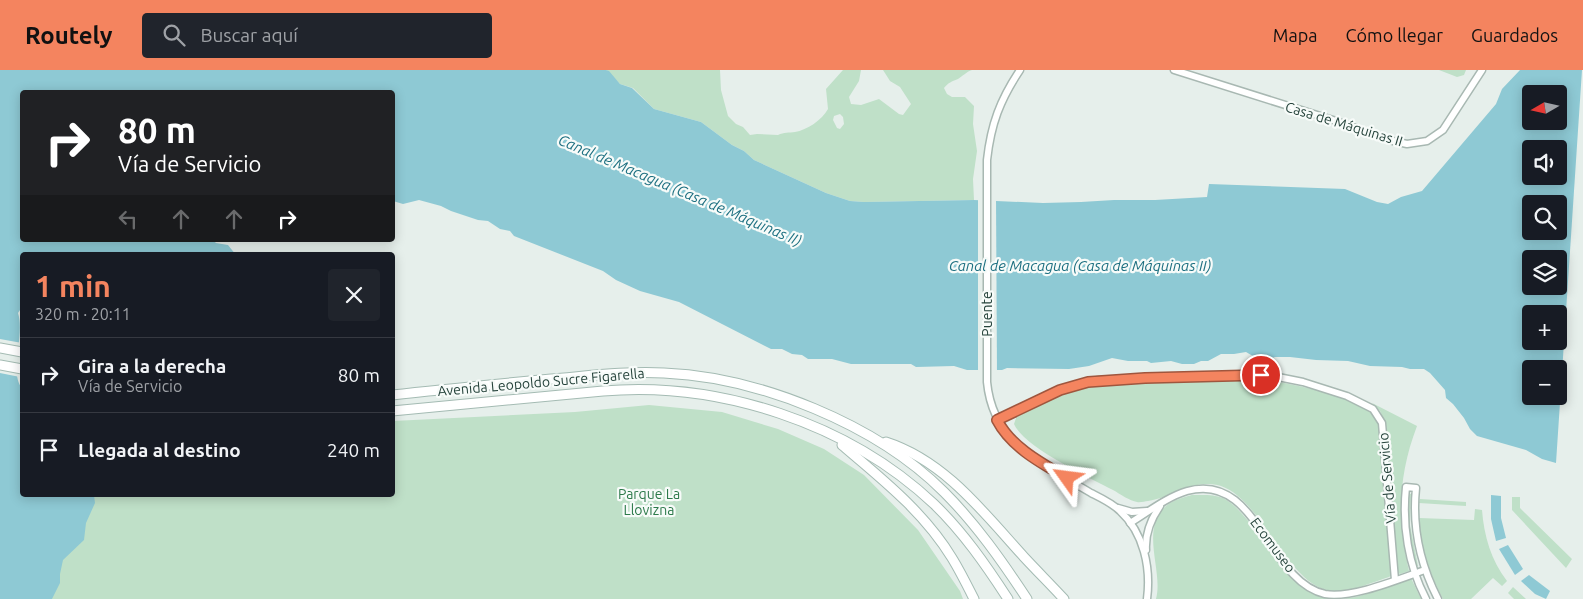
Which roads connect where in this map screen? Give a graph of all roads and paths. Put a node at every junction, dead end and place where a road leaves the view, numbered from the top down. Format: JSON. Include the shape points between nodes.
{"nodes":[{"id":1,"x":1020,"y":70,"type":"edge"},
{"id":2,"x":1174,"y":70,"type":"edge"},
{"id":3,"x":1482,"y":70,"type":"edge"},
{"id":4,"x":0,"y":348,"type":"edge"},
{"id":5,"x":20,"y":352,"type":"edge"},
{"id":6,"x":0,"y":365,"type":"edge"},
{"id":7,"x":20,"y":369,"type":"edge"},
{"id":8,"x":395,"y":395,"type":"edge"},
{"id":9,"x":395,"y":412,"type":"edge"},
{"id":10,"x":997,"y":420,"type":"junction"},
{"id":11,"x":829,"y":434,"type":"junction"},
{"id":12,"x":874,"y":439,"type":"junction"},
{"id":13,"x":1163,"y":503,"type":"junction"},
{"id":14,"x":1115,"y":506,"type":"junction"},
{"id":15,"x":1154,"y":509,"type":"junction"},
{"id":16,"x":1130,"y":523,"type":"junction"},
{"id":17,"x":1146,"y":560,"type":"junction"},
{"id":18,"x":1425,"y":570,"type":"junction"},
{"id":19,"x":1415,"y":574,"type":"junction"},
{"id":20,"x":1395,"y":580,"type":"junction"},
{"id":21,"x":974,"y":599,"type":"edge"},
{"id":22,"x":1008,"y":599,"type":"edge"},
{"id":23,"x":1027,"y":599,"type":"edge"},
{"id":24,"x":1064,"y":599,"type":"edge"},
{"id":25,"x":1147,"y":599,"type":"edge"},
{"id":26,"x":1426,"y":599,"type":"edge"},
{"id":27,"x":1438,"y":599,"type":"edge"}],
"edges":[{"from":1,"to":10,"type":"street","name":"Puente","via":[[1001,102],[988,152],[987,382]]},
{"from":2,"to":3,"type":"street","name":"Casa de Máquinas II","via":[[1407,144],[1427,141],[1443,130]]},
{"from":4,"to":5,"type":"main road"},
{"from":6,"to":7,"type":"main road"},
{"from":8,"to":12,"type":"main road","name":"Avenida Leopoldo Sucre Figarella","via":[[608,374],[681,374],[718,379],[779,395],[836,418]]},
{"from":9,"to":11,"type":"main road","name":"Avenida Leopoldo Sucre Figarella","via":[[603,390],[656,389],[735,400],[788,416]]},
{"from":10,"to":14,"type":"street","name":"Puente","via":[[1022,449]]},
{"from":10,"to":20,"type":"street","name":"Vía de Servicio","via":[[1060,390],[1099,380],[1261,375],[1290,379],[1346,396],[1373,409],[1382,423]]},
{"from":11,"to":21,"type":"main road","via":[[895,490],[920,516],[952,558]]},
{"from":11,"to":22,"type":"main road","name":"Avenida Leopoldo Sucre Figarella","via":[[881,463],[933,503],[966,538]]},
{"from":12,"to":23,"type":"main road","name":"Avenida Leopoldo Sucre Figarella","via":[[943,490],[985,539]]},
{"from":12,"to":24,"type":"main road","via":[[921,458],[959,487]]},
{"from":13,"to":15,"type":"street","name":"Ecomuseo"},
{"from":13,"to":17,"type":"street","via":[[1150,523]]},
{"from":13,"to":20,"type":"street","name":"Ecomuseo","via":[[1195,490],[1218,492],[1233,498],[1246,510],[1285,565],[1303,583],[1318,592],[1350,594]]},
{"from":14,"to":15,"type":"street","name":"Ecomuseo","via":[[1132,512]]},
{"from":14,"to":16,"type":"street"},
{"from":15,"to":16,"type":"street","name":"Ecomuseo"},
{"from":16,"to":17,"type":"street"},
{"from":17,"to":25,"type":"street"},
{"from":18,"to":19,"type":"street","name":"Ecomuseo"},
{"from":18,"to":19,"type":"street","via":[[1415,522],[1416,488],[1406,487],[1406,532]]},
{"from":18,"to":27,"type":"street"},
{"from":19,"to":20,"type":"street","name":"Ecomuseo"},
{"from":19,"to":26,"type":"street"}]}
